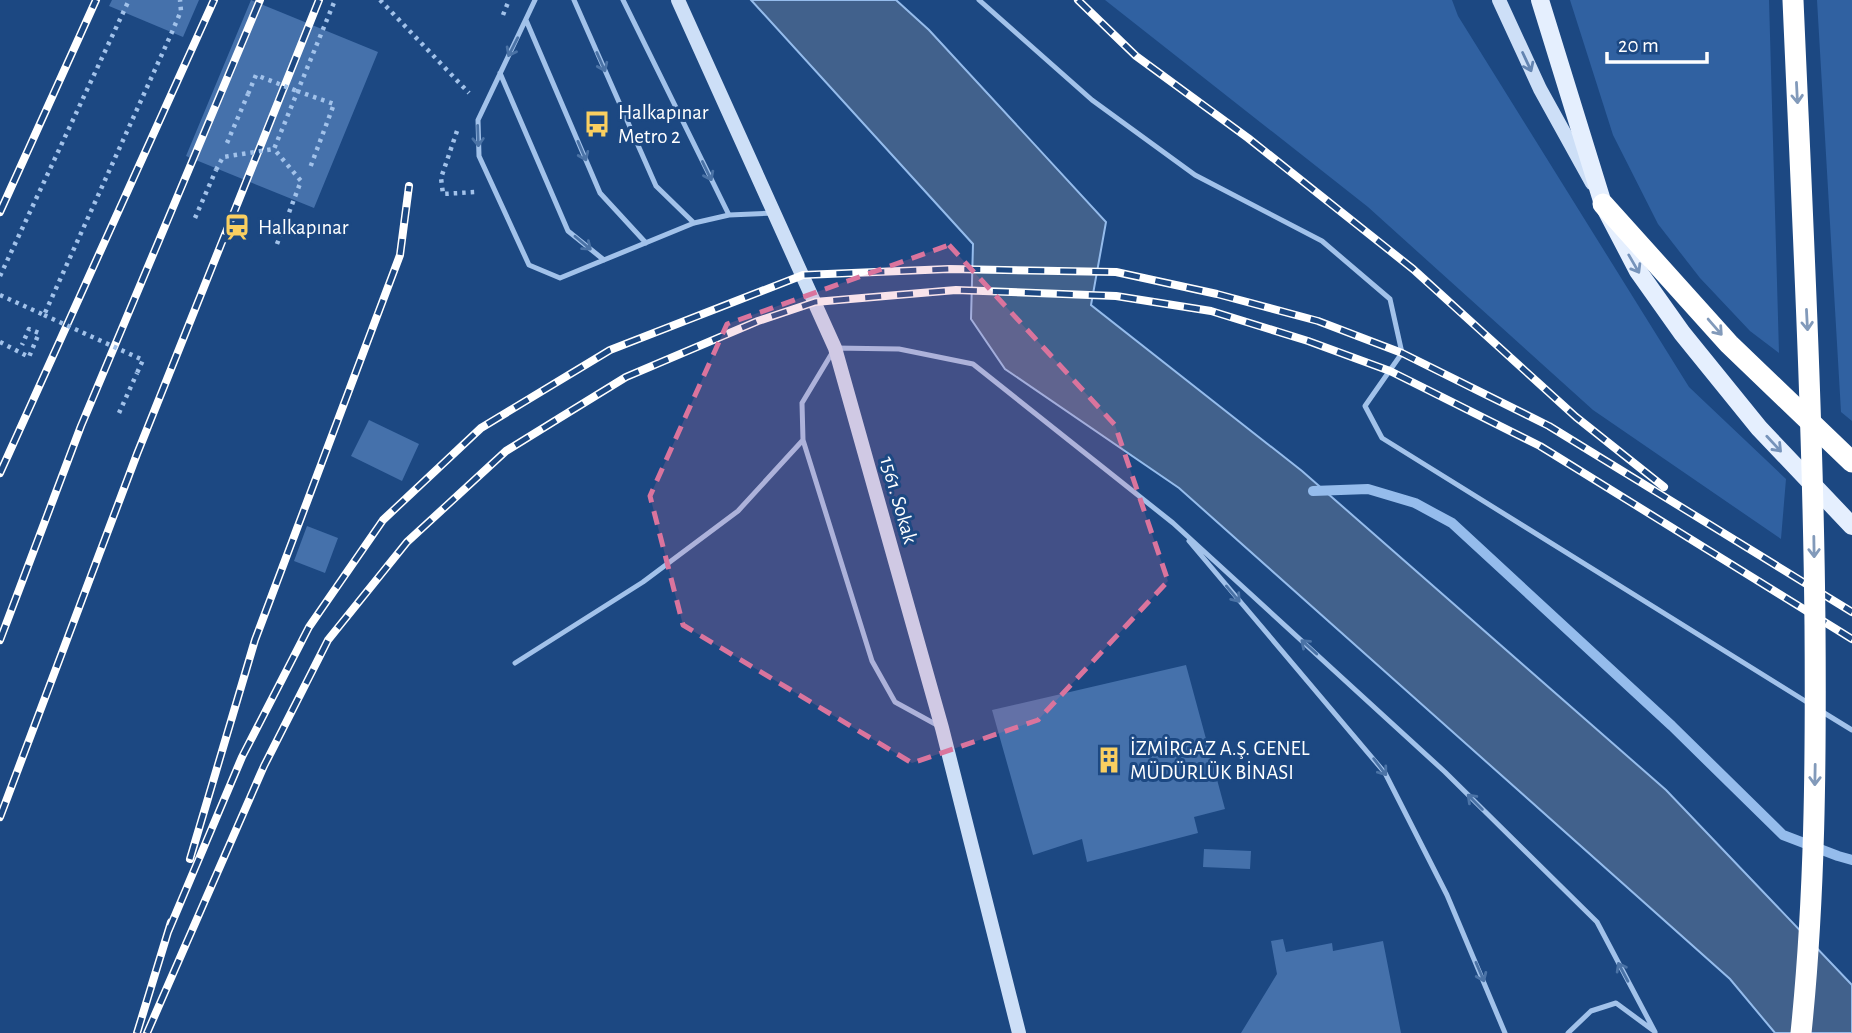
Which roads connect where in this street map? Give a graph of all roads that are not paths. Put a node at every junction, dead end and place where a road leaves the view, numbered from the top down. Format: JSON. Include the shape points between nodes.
{"nodes":[{"id":1,"x":534,"y":0,"type":"edge"},
{"id":2,"x":574,"y":0,"type":"edge"},
{"id":3,"x":623,"y":0,"type":"edge"},
{"id":4,"x":678,"y":0,"type":"edge"},
{"id":5,"x":979,"y":0,"type":"edge"},
{"id":6,"x":1499,"y":0,"type":"edge"},
{"id":7,"x":1540,"y":0,"type":"edge"},
{"id":8,"x":1793,"y":0,"type":"edge"},
{"id":9,"x":526,"y":20,"type":"junction"},
{"id":10,"x":500,"y":73,"type":"junction"},
{"id":11,"x":1603,"y":204,"type":"junction"},
{"id":12,"x":775,"y":213,"type":"junction"},
{"id":13,"x":729,"y":215,"type":"junction"},
{"id":14,"x":694,"y":223,"type":"junction"},
{"id":15,"x":646,"y":243,"type":"junction"},
{"id":16,"x":604,"y":260,"type":"junction"},
{"id":17,"x":835,"y":348,"type":"junction"},
{"id":18,"x":803,"y":440,"type":"junction"},
{"id":19,"x":1852,"y":462,"type":"edge"},
{"id":20,"x":1173,"y":523,"type":"junction"},
{"id":21,"x":1852,"y":526,"type":"edge"},
{"id":22,"x":515,"y":663,"type":"dead end"},
{"id":23,"x":942,"y":728,"type":"junction"},
{"id":24,"x":1852,"y":730,"type":"edge"},
{"id":25,"x":1019,"y":1033,"type":"edge"},
{"id":26,"x":1505,"y":1033,"type":"edge"},
{"id":27,"x":1568,"y":1033,"type":"edge"},
{"id":28,"x":1656,"y":1033,"type":"edge"},
{"id":29,"x":1801,"y":1033,"type":"edge"}],
"edges":[{"from":1,"to":9,"type":"lane"},
{"from":2,"to":14,"type":"lane","one_way":true,"via":[[656,186]]},
{"from":3,"to":13,"type":"lane","one_way":true},
{"from":4,"to":12,"type":"main road","name":"1561. Sokak"},
{"from":5,"to":24,"type":"lane","via":[[1102,108],[1195,174],[1322,241],[1390,299],[1402,353],[1365,406],[1382,438]]},
{"from":6,"to":11,"type":"main road","one_way":true,"via":[[1540,89]]},
{"from":7,"to":11,"type":"main road"},
{"from":8,"to":29,"type":"highway","one_way":true,"bridge":true,"via":[[1809,353],[1816,714],[1812,887]]},
{"from":9,"to":10,"type":"lane","one_way":true},
{"from":9,"to":15,"type":"lane","one_way":true,"via":[[600,192]]},
{"from":10,"to":16,"type":"lane","one_way":true,"via":[[568,231]]},
{"from":10,"to":16,"type":"lane","one_way":true,"via":[[478,120],[479,156],[529,265],[561,278]]},
{"from":11,"to":19,"type":"highway","one_way":true,"via":[[1729,344]]},
{"from":11,"to":21,"type":"main road","one_way":true,"via":[[1638,271],[1682,333],[1759,428]]},
{"from":12,"to":13,"type":"lane"},
{"from":12,"to":17,"type":"main road","name":"1561. Sokak"},
{"from":13,"to":14,"type":"lane"},
{"from":14,"to":15,"type":"lane"},
{"from":15,"to":16,"type":"lane"},
{"from":17,"to":18,"type":"lane","via":[[802,403]]},
{"from":17,"to":20,"type":"lane","via":[[899,349],[973,364]]},
{"from":17,"to":23,"type":"main road","name":"1561. Sokak"},
{"from":18,"to":22,"type":"lane","via":[[738,511],[643,582]]},
{"from":18,"to":23,"type":"lane","via":[[872,661],[895,702]]},
{"from":20,"to":26,"type":"lane","one_way":true,"via":[[1385,772],[1447,895]]},
{"from":28,"to":20,"type":"lane","one_way":true,"via":[[1597,922],[1446,772]]},
{"from":23,"to":25,"type":"main road","name":"1561. Sokak"},
{"from":27,"to":28,"type":"lane","via":[[1591,1010],[1616,1003]]}]}
